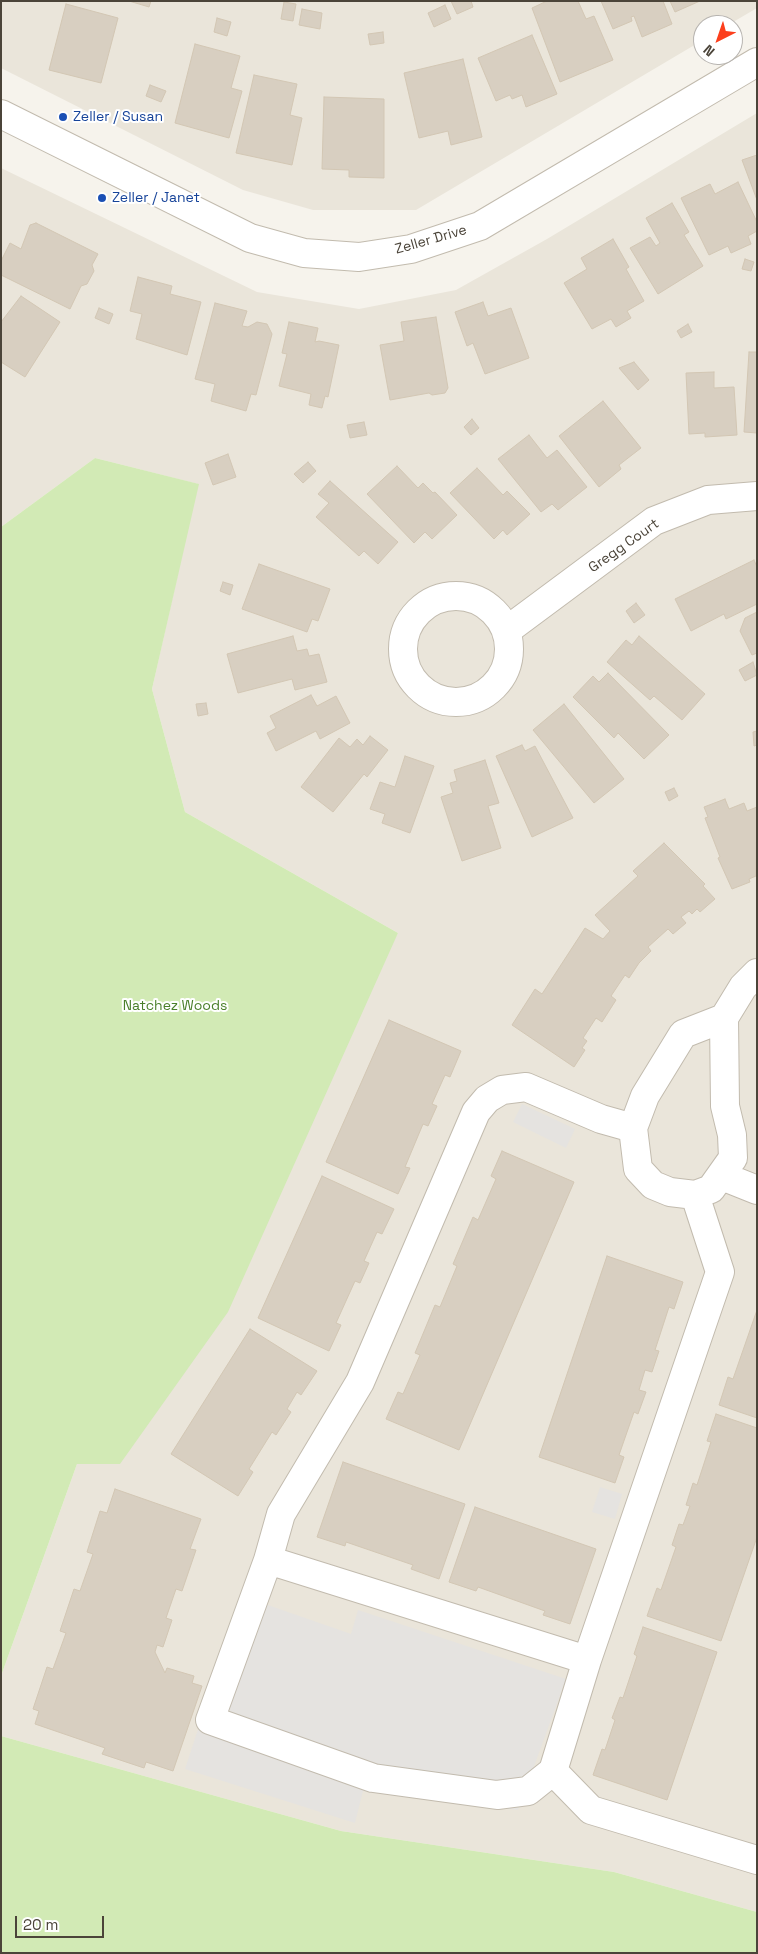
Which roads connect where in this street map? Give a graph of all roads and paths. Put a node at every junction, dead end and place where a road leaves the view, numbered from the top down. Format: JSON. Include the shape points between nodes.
{"nodes":[{"id":1,"x":757,"y":62,"type":"edge"},
{"id":2,"x":1,"y":114,"type":"edge"},
{"id":3,"x":757,"y":496,"type":"edge"},
{"id":4,"x":506,"y":631,"type":"dead end"},
{"id":5,"x":757,"y":973,"type":"edge"},
{"id":6,"x":724,"y":1018,"type":"junction"},
{"id":7,"x":633,"y":1128,"type":"junction"},
{"id":8,"x":722,"y":1176,"type":"junction"},
{"id":9,"x":757,"y":1190,"type":"edge"},
{"id":10,"x":695,"y":1194,"type":"junction"},
{"id":11,"x":268,"y":1560,"type":"junction"},
{"id":12,"x":587,"y":1660,"type":"junction"},
{"id":13,"x":553,"y":1771,"type":"junction"},
{"id":14,"x":757,"y":1860,"type":"edge"}],
"edges":[{"from":1,"to":2,"type":"street","name":"Zeller Drive","via":[[480,226],[411,249],[359,256],[304,253],[250,238]]},
{"from":3,"to":4,"type":"street","name":"Gregg Court","via":[[708,500],[654,521]]},
{"from":5,"to":6,"type":"street"},
{"from":6,"to":7,"type":"street","via":[[683,1034],[645,1096]]},
{"from":6,"to":8,"type":"street","via":[[725,1106],[732,1135],[733,1158]]},
{"from":7,"to":10,"type":"street","via":[[638,1169],[653,1185],[670,1192]]},
{"from":7,"to":11,"type":"street","via":[[601,1119],[526,1087],[502,1090],[476,1112],[360,1382],[281,1514]]},
{"from":8,"to":9,"type":"street"},
{"from":8,"to":10,"type":"street","via":[[710,1189]]},
{"from":10,"to":12,"type":"street","via":[[720,1272]]},
{"from":11,"to":12,"type":"street"},
{"from":11,"to":13,"type":"street","via":[[210,1720],[373,1778],[497,1795],[528,1791]]},
{"from":12,"to":13,"type":"street"},
{"from":13,"to":14,"type":"street","via":[[591,1810]]}]}
